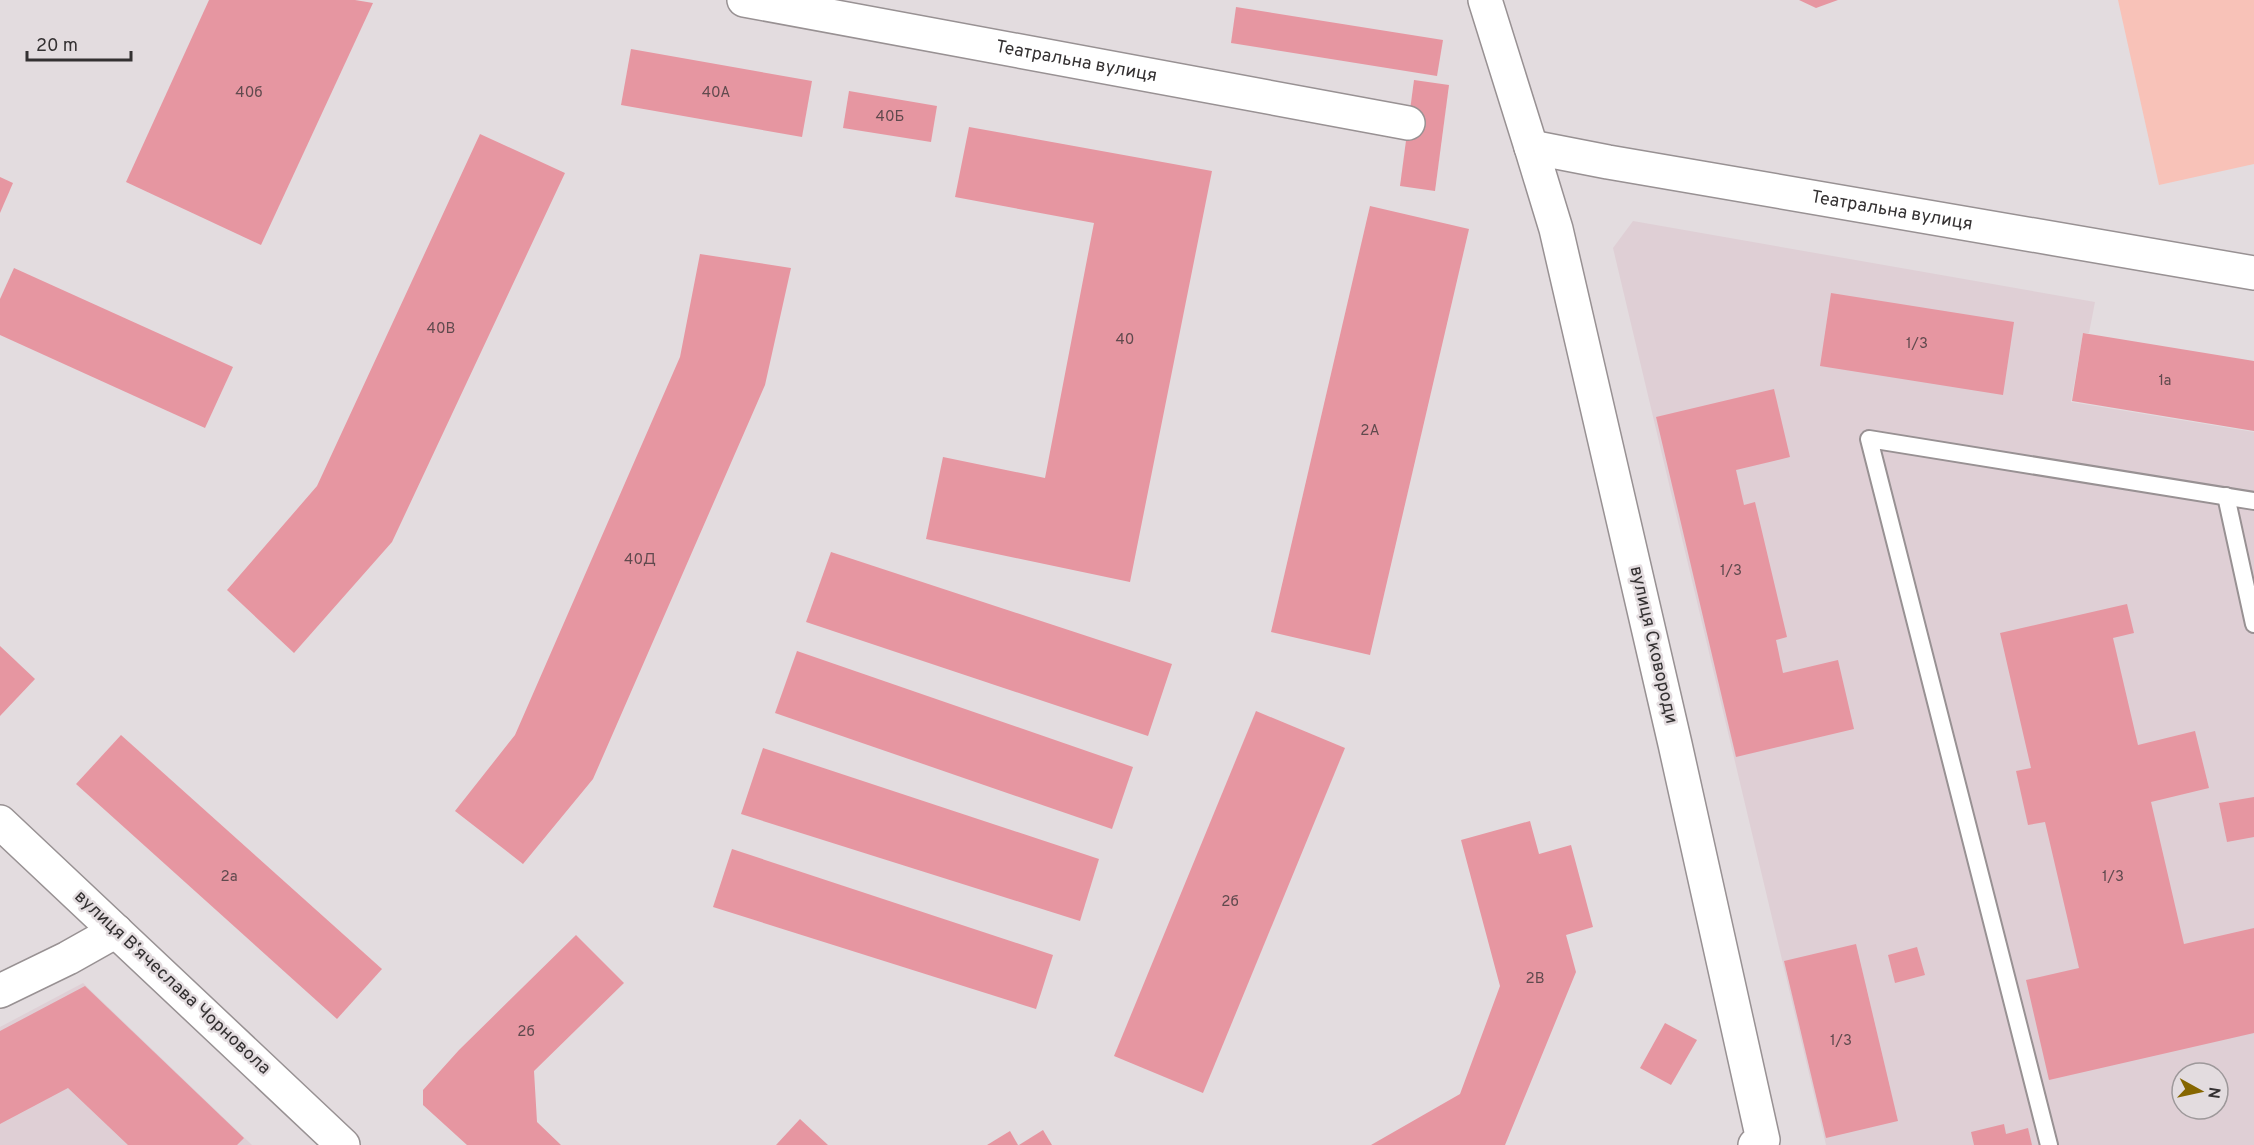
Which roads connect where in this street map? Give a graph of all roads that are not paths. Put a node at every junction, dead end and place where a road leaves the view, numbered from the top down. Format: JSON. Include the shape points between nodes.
{"nodes":[{"id":1,"x":744,"y":0,"type":"edge"},
{"id":2,"x":1485,"y":0,"type":"edge"},
{"id":3,"x":1408,"y":123,"type":"dead end"},
{"id":4,"x":1532,"y":147,"type":"junction"},
{"id":5,"x":2254,"y":273,"type":"edge"},
{"id":6,"x":2226,"y":496,"type":"junction"},
{"id":7,"x":2254,"y":501,"type":"edge"},
{"id":8,"x":2254,"y":624,"type":"edge"},
{"id":9,"x":0,"y":822,"type":"edge"},
{"id":10,"x":116,"y":931,"type":"junction"},
{"id":11,"x":0,"y":991,"type":"edge"},
{"id":12,"x":1761,"y":1143,"type":"edge"},
{"id":13,"x":343,"y":1145,"type":"edge"},
{"id":14,"x":2049,"y":1145,"type":"edge"}],
"edges":[{"from":1,"to":3,"type":"main road","name":"Театральна вулиця"},
{"from":2,"to":4,"type":"main road","name":"вулиця Сковороди"},
{"from":4,"to":5,"type":"main road","name":"Театральна вулиця"},
{"from":4,"to":12,"type":"main road","name":"вулиця Сковороди","via":[[1563,255]]},
{"from":6,"to":7,"type":"lane"},
{"from":6,"to":8,"type":"lane"},
{"from":6,"to":14,"type":"lane","via":[[1869,439]]},
{"from":9,"to":10,"type":"main road","name":"вулиця Вʼячеслава Чорновола"},
{"from":10,"to":11,"type":"main road"},
{"from":10,"to":13,"type":"main road","name":"вулиця Вʼячеслава Чорновола"}]}
